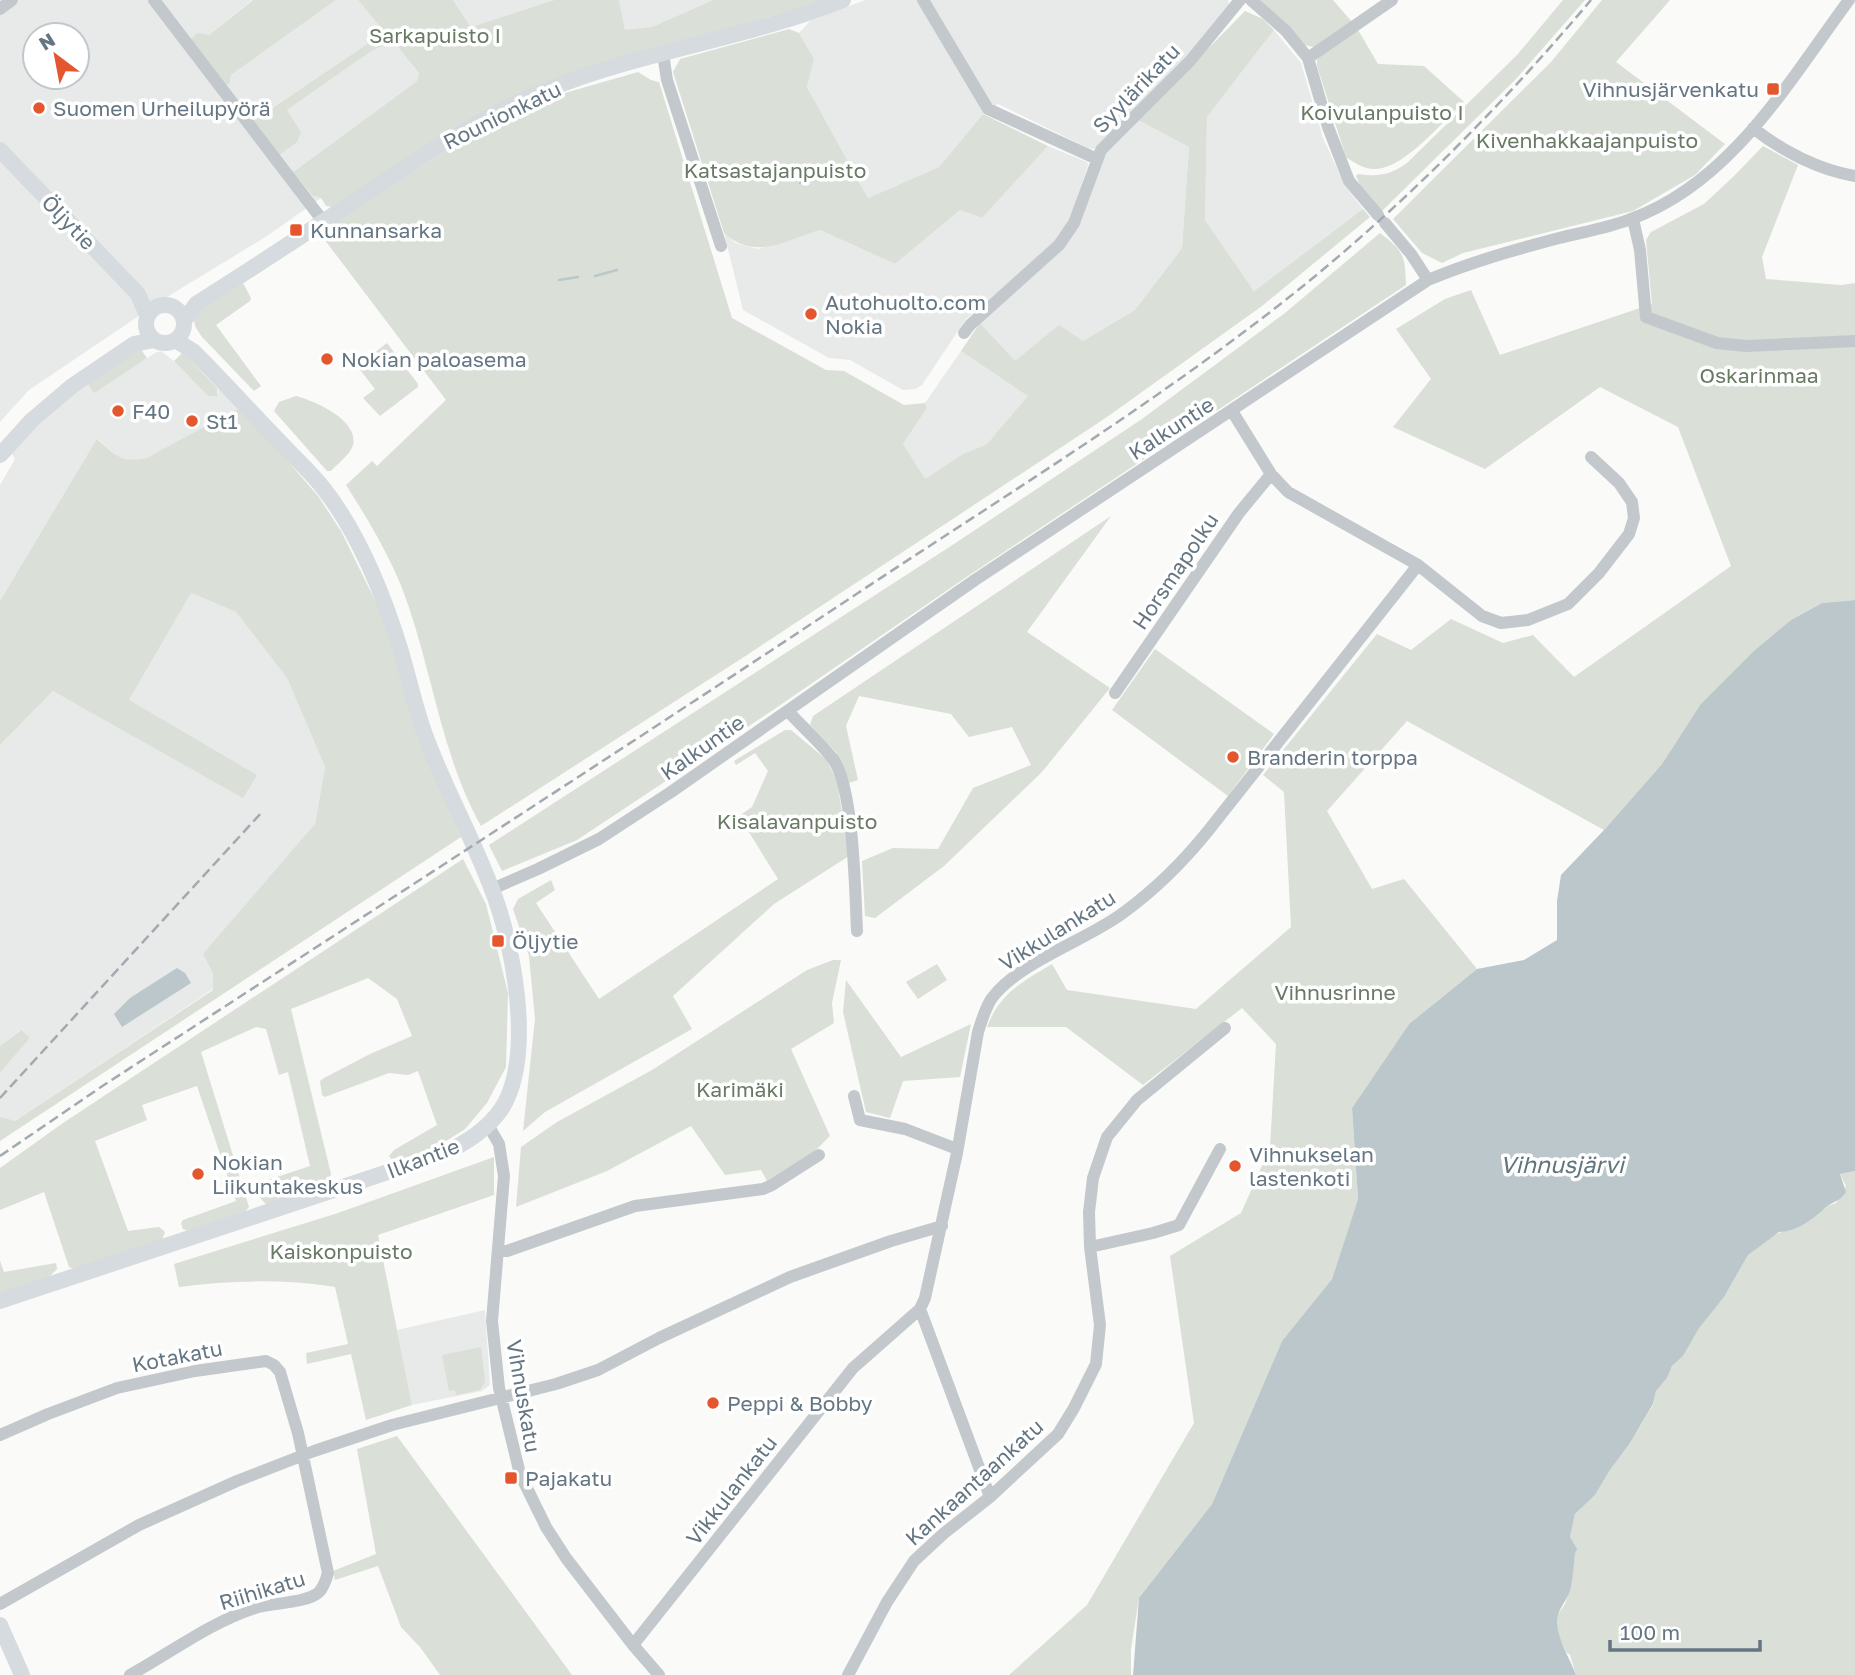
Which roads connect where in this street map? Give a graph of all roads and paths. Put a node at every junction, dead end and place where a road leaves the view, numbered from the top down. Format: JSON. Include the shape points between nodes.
{"nodes":[{"id":1,"x":12,"y":0,"type":"edge"},
{"id":2,"x":154,"y":0,"type":"edge"},
{"id":3,"x":843,"y":0,"type":"edge"},
{"id":4,"x":923,"y":0,"type":"edge"},
{"id":5,"x":1240,"y":0,"type":"edge"},
{"id":6,"x":1251,"y":0,"type":"edge"},
{"id":7,"x":1392,"y":0,"type":"edge"},
{"id":8,"x":1849,"y":0,"type":"edge"},
{"id":9,"x":0,"y":9,"type":"edge"},
{"id":10,"x":663,"y":54,"type":"junction"},
{"id":11,"x":1308,"y":58,"type":"junction"},
{"id":12,"x":1753,"y":128,"type":"junction"},
{"id":13,"x":0,"y":150,"type":"edge"},
{"id":14,"x":1097,"y":159,"type":"junction"},
{"id":15,"x":1855,"y":176,"type":"edge"},
{"id":16,"x":1633,"y":219,"type":"junction"},
{"id":17,"x":323,"y":221,"type":"junction"},
{"id":18,"x":721,"y":246,"type":"dead end"},
{"id":19,"x":1428,"y":280,"type":"junction"},
{"id":20,"x":166,"y":323,"type":"junction"},
{"id":21,"x":964,"y":333,"type":"dead end"},
{"id":22,"x":1855,"y":341,"type":"edge"},
{"id":23,"x":1232,"y":411,"type":"junction"},
{"id":24,"x":0,"y":455,"type":"edge"},
{"id":25,"x":1591,"y":457,"type":"dead end"},
{"id":26,"x":1271,"y":474,"type":"junction"},
{"id":27,"x":1418,"y":565,"type":"junction"},
{"id":28,"x":1115,"y":693,"type":"dead end"},
{"id":29,"x":788,"y":711,"type":"junction"},
{"id":30,"x":492,"y":889,"type":"junction"},
{"id":31,"x":857,"y":931,"type":"dead end"},
{"id":32,"x":1225,"y":1028,"type":"dead end"},
{"id":33,"x":854,"y":1096,"type":"dead end"},
{"id":34,"x":488,"y":1125,"type":"junction"},
{"id":35,"x":957,"y":1149,"type":"junction"},
{"id":36,"x":1220,"y":1149,"type":"dead end"},
{"id":37,"x":819,"y":1155,"type":"dead end"},
{"id":38,"x":942,"y":1226,"type":"junction"},
{"id":39,"x":1090,"y":1247,"type":"junction"},
{"id":40,"x":498,"y":1251,"type":"junction"},
{"id":41,"x":0,"y":1301,"type":"edge"},
{"id":42,"x":920,"y":1309,"type":"junction"},
{"id":43,"x":501,"y":1398,"type":"junction"},
{"id":44,"x":0,"y":1436,"type":"edge"},
{"id":45,"x":302,"y":1456,"type":"junction"},
{"id":46,"x":990,"y":1497,"type":"junction"},
{"id":47,"x":0,"y":1604,"type":"edge"},
{"id":48,"x":0,"y":1625,"type":"edge"},
{"id":49,"x":633,"y":1645,"type":"junction"},
{"id":50,"x":22,"y":1675,"type":"edge"},
{"id":51,"x":130,"y":1675,"type":"edge"},
{"id":52,"x":659,"y":1675,"type":"edge"},
{"id":53,"x":848,"y":1675,"type":"edge"}],
"edges":[{"from":1,"to":9,"type":"street"},
{"from":2,"to":17,"type":"street"},
{"from":3,"to":10,"type":"main road","name":"Rounionkatu"},
{"from":4,"to":14,"type":"street","via":[[988,108]]},
{"from":5,"to":14,"type":"street","name":"Syylärikatu","via":[[1190,61]]},
{"from":6,"to":11,"type":"street"},
{"from":7,"to":11,"type":"street"},
{"from":8,"to":12,"type":"street","name":"Kalkuntie"},
{"from":10,"to":17,"type":"main road","name":"Rounionkatu","via":[[580,78],[478,123]]},
{"from":10,"to":18,"type":"street","via":[[667,80]]},
{"from":11,"to":19,"type":"street","via":[[1349,181]]},
{"from":12,"to":15,"type":"street","via":[[1793,154]]},
{"from":12,"to":16,"type":"street","name":"Kalkuntie","via":[[1695,184]]},
{"from":13,"to":20,"type":"main road","name":"Öljytie"},
{"from":14,"to":21,"type":"street","name":"Syylärikatu","via":[[1067,235]]},
{"from":16,"to":19,"type":"street","name":"Kalkuntie","via":[[1480,260]]},
{"from":16,"to":22,"type":"street","via":[[1646,317],[1717,343]]},
{"from":17,"to":20,"type":"main road","name":"Rounionkatu"},
{"from":19,"to":23,"type":"street","name":"Kalkuntie"},
{"from":20,"to":24,"type":"main road","via":[[54,400]]},
{"from":20,"to":30,"type":"main road","name":"Öljytie","via":[[324,488],[345,521],[382,596],[423,729]]},
{"from":23,"to":26,"type":"street"},
{"from":23,"to":29,"type":"street","name":"Kalkuntie","via":[[975,580]]},
{"from":25,"to":27,"type":"street","via":[[1632,502],[1634,518],[1629,534],[1569,604],[1528,620],[1501,623],[1482,616]]},
{"from":26,"to":27,"type":"street","via":[[1288,492]]},
{"from":26,"to":28,"type":"street","name":"Horsmapolku"},
{"from":27,"to":35,"type":"street","name":"Vikkulankatu","via":[[1174,871],[1122,914],[1022,973],[993,996],[978,1032]]},
{"from":29,"to":30,"type":"street","name":"Kalkuntie","via":[[599,839]]},
{"from":29,"to":31,"type":"street","via":[[839,770],[853,851]]},
{"from":30,"to":34,"type":"main road","name":"Ilkantie","via":[[513,963],[518,1032],[511,1086]]},
{"from":32,"to":39,"type":"street","name":"Kankaantaankatu","via":[[1137,1100],[1107,1138],[1093,1178]]},
{"from":33,"to":35,"type":"street","via":[[860,1120],[905,1129]]},
{"from":34,"to":40,"type":"street","name":"Vihnuskatu","via":[[503,1160]]},
{"from":34,"to":41,"type":"main road","name":"Ilkantie","via":[[445,1153]]},
{"from":35,"to":38,"type":"street","name":"Vikkulankatu"},
{"from":36,"to":39,"type":"street","via":[[1179,1225]]},
{"from":37,"to":40,"type":"street","via":[[763,1189],[635,1206]]},
{"from":38,"to":42,"type":"street","name":"Vikkulankatu"},
{"from":38,"to":43,"type":"street","via":[[790,1278],[598,1370]]},
{"from":39,"to":46,"type":"street","name":"Kankaantaankatu","via":[[1100,1325],[1096,1364],[1058,1434]]},
{"from":40,"to":43,"type":"street","name":"Vihnuskatu","via":[[492,1321]]},
{"from":42,"to":46,"type":"street"},
{"from":42,"to":49,"type":"street","name":"Vikkulankatu","via":[[854,1367]]},
{"from":43,"to":45,"type":"street","via":[[392,1425]]},
{"from":43,"to":49,"type":"street","name":"Vihnuskatu","via":[[520,1474],[536,1509],[566,1558]]},
{"from":44,"to":45,"type":"street","name":"Kotakatu","via":[[117,1388],[266,1361],[280,1372]]},
{"from":45,"to":47,"type":"street","via":[[139,1525]]},
{"from":45,"to":51,"type":"street","name":"Riihikatu","via":[[328,1573],[320,1591],[241,1613],[198,1633]]},
{"from":46,"to":53,"type":"street","name":"Kankaantaankatu","via":[[914,1561]]},
{"from":48,"to":50,"type":"main road"},
{"from":49,"to":52,"type":"street","name":"Vihnuskatu"}]}
